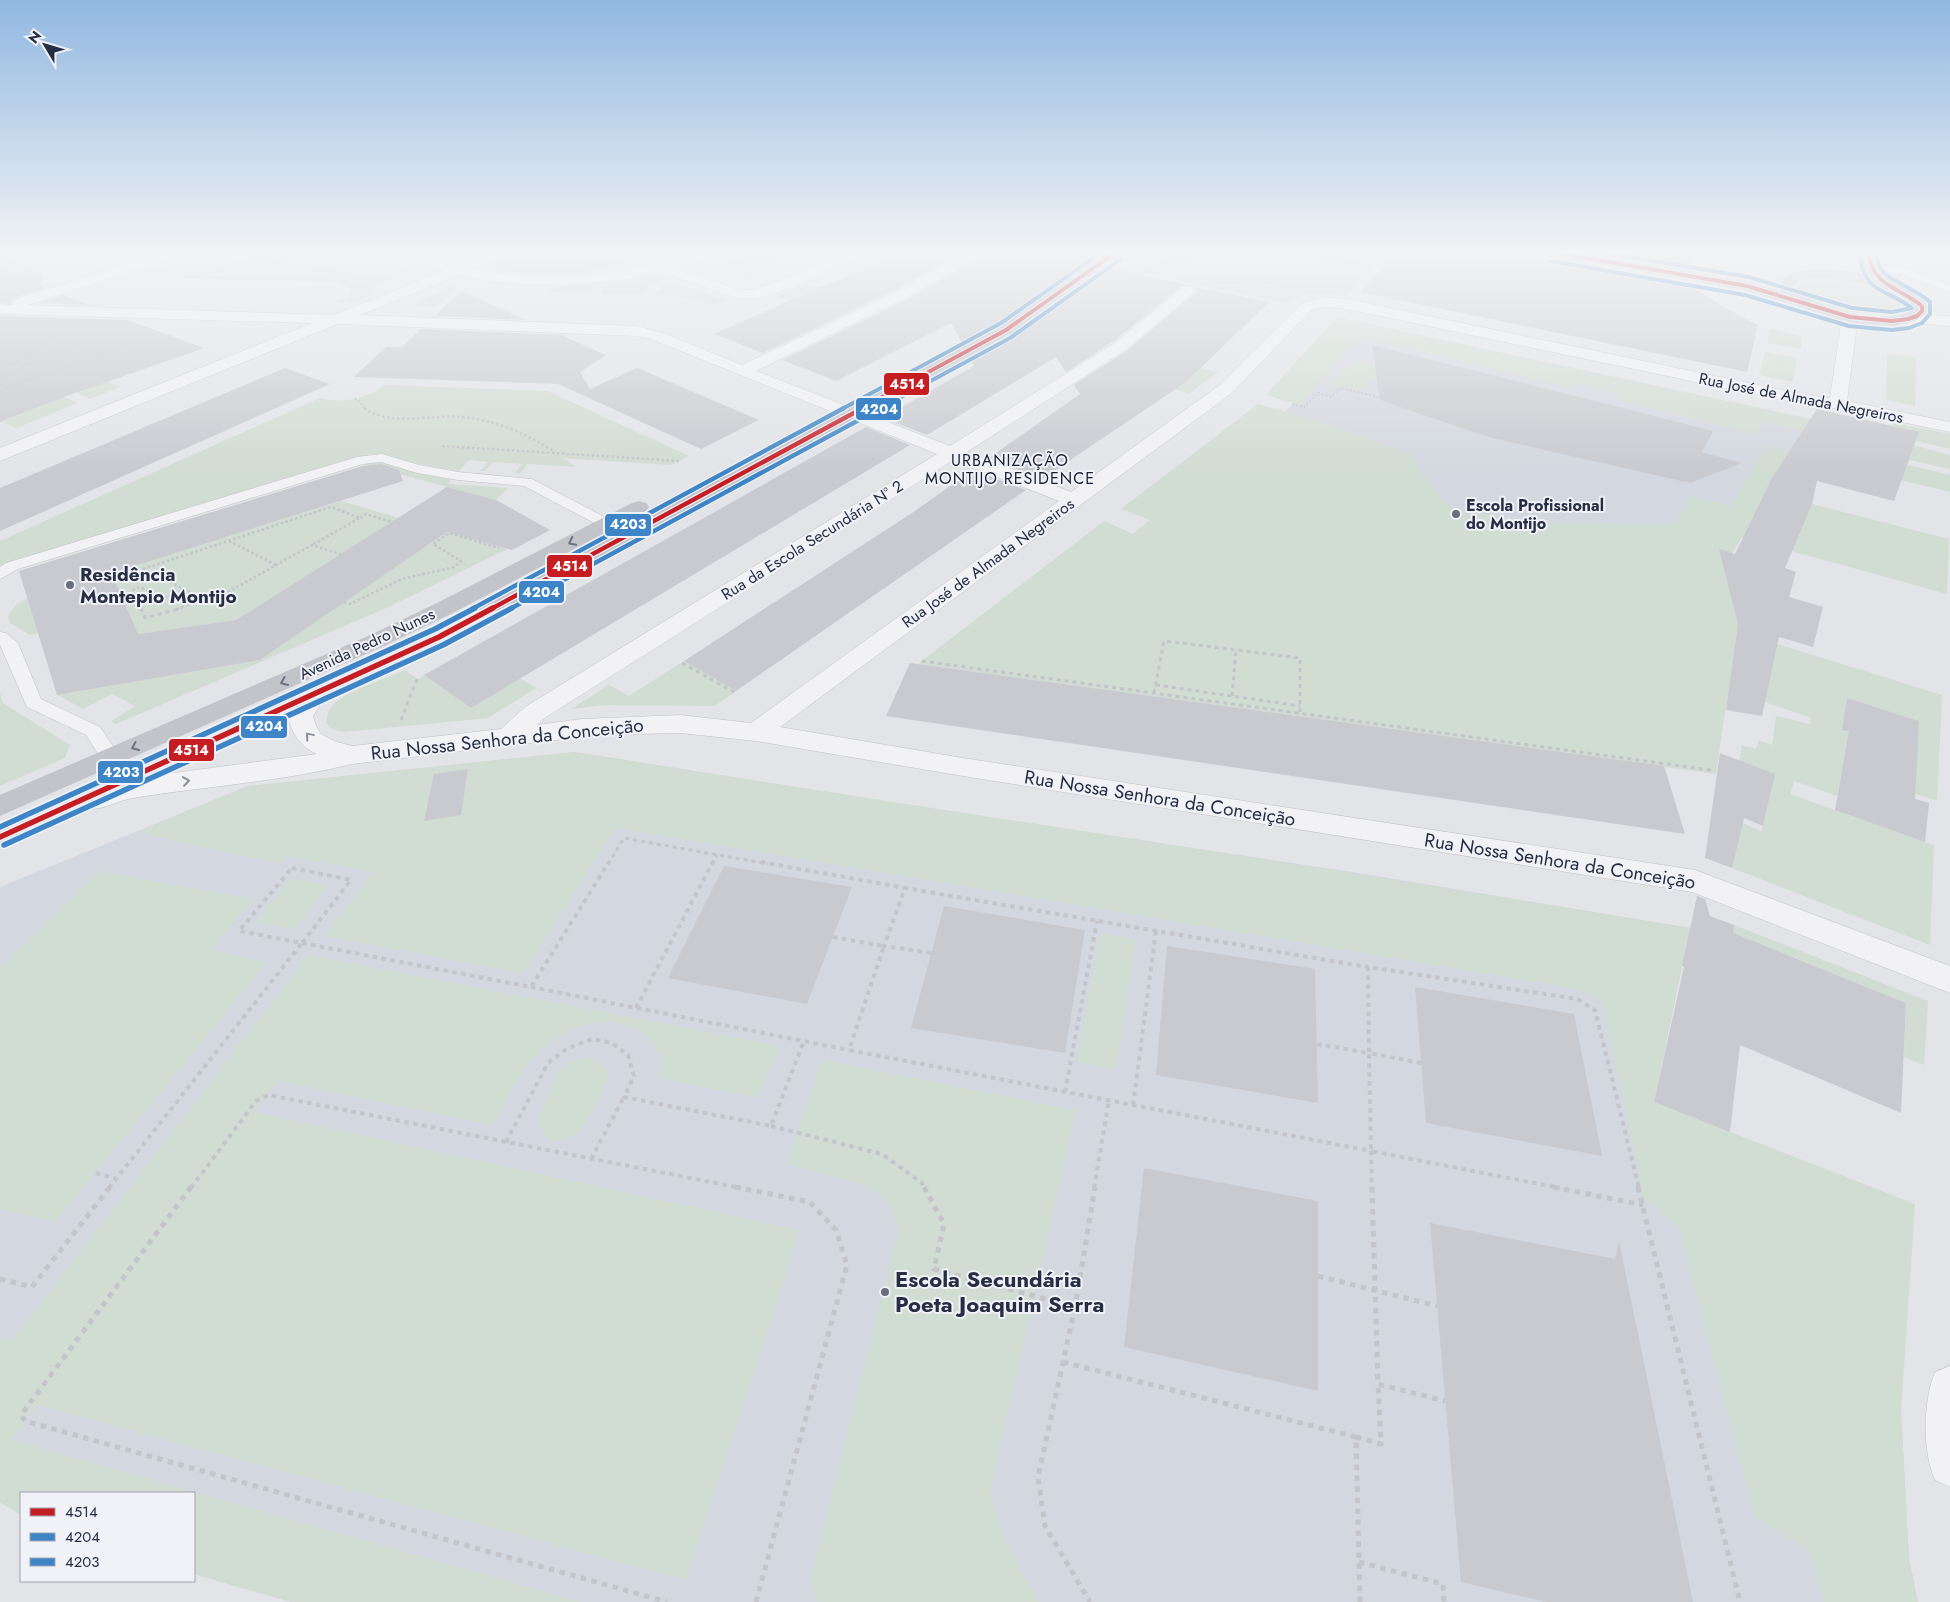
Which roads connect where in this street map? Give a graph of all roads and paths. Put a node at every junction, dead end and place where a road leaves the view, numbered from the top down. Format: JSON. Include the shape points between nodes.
{"nodes":[{"id":1,"x":317,"y":327,"type":"edge"},
{"id":2,"x":531,"y":327,"type":"edge"},
{"id":3,"x":835,"y":327,"type":"edge"},
{"id":4,"x":979,"y":327,"type":"edge"},
{"id":5,"x":1011,"y":327,"type":"edge"},
{"id":6,"x":1144,"y":327,"type":"edge"},
{"id":7,"x":1287,"y":327,"type":"edge"},
{"id":8,"x":1456,"y":327,"type":"edge"},
{"id":9,"x":1849,"y":327,"type":"edge"},
{"id":10,"x":60,"y":333,"type":"dead end"},
{"id":11,"x":95,"y":338,"type":"dead end"},
{"id":12,"x":140,"y":339,"type":"dead end"},
{"id":13,"x":15,"y":362,"type":"junction"},
{"id":14,"x":32,"y":364,"type":"junction"},
{"id":15,"x":0,"y":365,"type":"edge"},
{"id":16,"x":742,"y":371,"type":"junction"},
{"id":17,"x":0,"y":377,"type":"edge"},
{"id":18,"x":0,"y":391,"type":"edge"},
{"id":19,"x":1379,"y":396,"type":"dead end"},
{"id":20,"x":355,"y":398,"type":"dead end"},
{"id":21,"x":1292,"y":404,"type":"dead end"},
{"id":22,"x":1838,"y":404,"type":"junction"},
{"id":23,"x":830,"y":405,"type":"junction"},
{"id":24,"x":851,"y":414,"type":"junction"},
{"id":25,"x":1950,"y":427,"type":"edge"},
{"id":26,"x":556,"y":453,"type":"dead end"},
{"id":27,"x":952,"y":453,"type":"junction"},
{"id":28,"x":0,"y":455,"type":"edge"},
{"id":29,"x":1073,"y":500,"type":"junction"},
{"id":30,"x":360,"y":518,"type":"junction"},
{"id":31,"x":392,"y":522,"type":"dead end"},
{"id":32,"x":607,"y":524,"type":"junction"},
{"id":33,"x":229,"y":541,"type":"junction"},
{"id":34,"x":312,"y":545,"type":"junction"},
{"id":35,"x":504,"y":548,"type":"dead end"},
{"id":36,"x":340,"y":554,"type":"dead end"},
{"id":37,"x":276,"y":565,"type":"junction"},
{"id":38,"x":143,"y":568,"type":"junction"},
{"id":39,"x":118,"y":571,"type":"dead end"},
{"id":40,"x":0,"y":574,"type":"edge"},
{"id":41,"x":186,"y":590,"type":"junction"},
{"id":42,"x":204,"y":598,"type":"junction"},
{"id":43,"x":344,"y":602,"type":"dead end"},
{"id":44,"x":0,"y":637,"type":"edge"},
{"id":45,"x":1236,"y":650,"type":"junction"},
{"id":46,"x":922,"y":661,"type":"dead end"},
{"id":47,"x":682,"y":663,"type":"dead end"},
{"id":48,"x":418,"y":679,"type":"dead end"},
{"id":49,"x":1156,"y":684,"type":"junction"},
{"id":50,"x":734,"y":692,"type":"dead end"},
{"id":51,"x":1154,"y":693,"type":"junction"},
{"id":52,"x":315,"y":695,"type":"junction"},
{"id":53,"x":1232,"y":696,"type":"junction"},
{"id":54,"x":1300,"y":706,"type":"junction"},
{"id":55,"x":1300,"y":713,"type":"junction"},
{"id":56,"x":397,"y":728,"type":"dead end"},
{"id":57,"x":756,"y":732,"type":"junction"},
{"id":58,"x":509,"y":736,"type":"junction"},
{"id":59,"x":352,"y":755,"type":"junction"},
{"id":60,"x":111,"y":758,"type":"junction"},
{"id":61,"x":1710,"y":774,"type":"dead end"},
{"id":62,"x":0,"y":806,"type":"edge"},
{"id":63,"x":54,"y":813,"type":"junction"},
{"id":64,"x":0,"y":837,"type":"edge"},
{"id":65,"x":717,"y":855,"type":"junction"},
{"id":66,"x":905,"y":888,"type":"junction"},
{"id":67,"x":1097,"y":921,"type":"junction"},
{"id":68,"x":1156,"y":931,"type":"junction"},
{"id":69,"x":833,"y":938,"type":"dead end"},
{"id":70,"x":301,"y":943,"type":"junction"},
{"id":71,"x":884,"y":946,"type":"junction"},
{"id":72,"x":931,"y":953,"type":"dead end"},
{"id":73,"x":1368,"y":968,"type":"junction"},
{"id":74,"x":1950,"y":980,"type":"edge"},
{"id":75,"x":531,"y":987,"type":"junction"},
{"id":76,"x":636,"y":1008,"type":"junction"},
{"id":77,"x":804,"y":1041,"type":"junction"},
{"id":78,"x":1317,"y":1044,"type":"dead end"},
{"id":79,"x":849,"y":1050,"type":"junction"},
{"id":80,"x":1369,"y":1054,"type":"junction"},
{"id":81,"x":1421,"y":1063,"type":"dead end"},
{"id":82,"x":1065,"y":1092,"type":"junction"},
{"id":83,"x":624,"y":1097,"type":"junction"},
{"id":84,"x":1109,"y":1100,"type":"junction"},
{"id":85,"x":1133,"y":1105,"type":"junction"},
{"id":86,"x":771,"y":1126,"type":"junction"},
{"id":87,"x":506,"y":1142,"type":"junction"},
{"id":88,"x":1371,"y":1151,"type":"junction"},
{"id":89,"x":591,"y":1159,"type":"junction"},
{"id":90,"x":96,"y":1173,"type":"dead end"},
{"id":91,"x":116,"y":1179,"type":"junction"},
{"id":92,"x":1643,"y":1205,"type":"junction"},
{"id":93,"x":1318,"y":1276,"type":"dead end"},
{"id":94,"x":0,"y":1279,"type":"edge"},
{"id":95,"x":1376,"y":1290,"type":"junction"},
{"id":96,"x":1438,"y":1306,"type":"dead end"},
{"id":97,"x":1075,"y":1307,"type":"junction"},
{"id":98,"x":1063,"y":1362,"type":"junction"},
{"id":99,"x":1378,"y":1384,"type":"junction"},
{"id":100,"x":1950,"y":1387,"type":"edge"},
{"id":101,"x":1445,"y":1401,"type":"dead end"},
{"id":102,"x":1356,"y":1437,"type":"junction"},
{"id":103,"x":1950,"y":1465,"type":"edge"},
{"id":104,"x":1359,"y":1562,"type":"junction"},
{"id":105,"x":667,"y":1602,"type":"edge"},
{"id":106,"x":756,"y":1602,"type":"edge"},
{"id":107,"x":1090,"y":1602,"type":"edge"},
{"id":108,"x":1360,"y":1602,"type":"edge"},
{"id":109,"x":1444,"y":1602,"type":"edge"},
{"id":110,"x":1740,"y":1602,"type":"edge"}],
"edges":[{"from":1,"to":28,"type":"street"},
{"from":2,"to":16,"type":"street","via":[[637,331]]},
{"from":3,"to":16,"type":"street"},
{"from":4,"to":23,"type":"street","name":"Avenida Pedro Nunes"},
{"from":5,"to":24,"type":"street","name":"Avenida Pedro Nunes"},
{"from":6,"to":27,"type":"street","name":"Rua da Escola Secundária Nº 2","via":[[1096,363]]},
{"from":7,"to":29,"type":"street","name":"Rua José de Almada Negreiros","via":[[1226,389]]},
{"from":8,"to":22,"type":"street","name":"Rua José de Almada Negreiros"},
{"from":9,"to":22,"type":"street"},
{"from":10,"to":13,"type":"path"},
{"from":11,"to":14,"type":"path"},
{"from":12,"to":18,"type":"path"},
{"from":13,"to":14,"type":"path"},
{"from":13,"to":15,"type":"path"},
{"from":14,"to":17,"type":"path"},
{"from":16,"to":23,"type":"street"},
{"from":19,"to":21,"type":"path","via":[[1341,388],[1331,397],[1318,393],[1304,408]]},
{"from":20,"to":26,"type":"path","via":[[370,412],[462,417],[508,427],[541,442]]},
{"from":22,"to":25,"type":"street","name":"Rua José de Almada Negreiros"},
{"from":23,"to":24,"type":"street"},
{"from":23,"to":32,"type":"street","name":"Avenida Pedro Nunes"},
{"from":24,"to":27,"type":"street"},
{"from":24,"to":52,"type":"street","name":"Avenida Pedro Nunes","via":[[439,636]]},
{"from":27,"to":29,"type":"street"},
{"from":27,"to":58,"type":"street","name":"Rua da Escola Secundária Nº 2","via":[[534,713]]},
{"from":29,"to":57,"type":"street","name":"Rua José de Almada Negreiros"},
{"from":30,"to":31,"type":"path","via":[[366,514]]},
{"from":30,"to":33,"type":"path","via":[[331,508]]},
{"from":30,"to":34,"type":"path"},
{"from":32,"to":40,"type":"lane","via":[[527,482],[458,476],[417,469],[382,458],[362,460],[12,566]]},
{"from":32,"to":60,"type":"street","name":"Avenida Pedro Nunes","one_way":true,"via":[[376,642]]},
{"from":33,"to":37,"type":"path"},
{"from":33,"to":38,"type":"path"},
{"from":34,"to":36,"type":"path"},
{"from":34,"to":37,"type":"path"},
{"from":35,"to":43,"type":"path","via":[[449,533],[433,544],[461,561],[454,567],[402,579],[350,604]]},
{"from":37,"to":42,"type":"path","via":[[210,602]]},
{"from":38,"to":39,"type":"path","via":[[119,576]]},
{"from":38,"to":41,"type":"path"},
{"from":41,"to":42,"type":"path"},
{"from":41,"to":42,"type":"path","via":[[165,598],[140,587],[132,590],[145,618]]},
{"from":44,"to":60,"type":"lane","via":[[9,643],[33,703],[93,731]]},
{"from":45,"to":49,"type":"path","via":[[1164,640]]},
{"from":45,"to":53,"type":"path"},
{"from":45,"to":54,"type":"path","via":[[1300,658]]},
{"from":46,"to":51,"type":"path"},
{"from":47,"to":50,"type":"path"},
{"from":48,"to":56,"type":"path"},
{"from":49,"to":51,"type":"path"},
{"from":49,"to":53,"type":"path"},
{"from":51,"to":55,"type":"path"},
{"from":59,"to":52,"type":"street","name":"Rua Nossa Senhora da Conceição","one_way":true,"via":[[324,747],[306,735],[300,715]]},
{"from":52,"to":63,"type":"street","name":"Avenida Pedro Nunes"},
{"from":53,"to":54,"type":"path"},
{"from":54,"to":55,"type":"path"},
{"from":55,"to":61,"type":"path","via":[[1710,770]]},
{"from":57,"to":58,"type":"street","name":"Rua Nossa Senhora da Conceição","via":[[671,724],[582,728]]},
{"from":57,"to":74,"type":"street","name":"Rua Nossa Senhora da Conceição","via":[[1695,881]]},
{"from":58,"to":59,"type":"street","name":"Rua Nossa Senhora da Conceição"},
{"from":63,"to":59,"type":"street","name":"Rua Nossa Senhora da Conceição","one_way":true,"via":[[128,789],[316,764]]},
{"from":60,"to":62,"type":"street","name":"Avenida Pedro Nunes"},
{"from":63,"to":64,"type":"street","name":"Avenida Pedro Nunes"},
{"from":65,"to":66,"type":"path"},
{"from":65,"to":75,"type":"path","via":[[624,838]]},
{"from":65,"to":76,"type":"path"},
{"from":66,"to":67,"type":"path"},
{"from":66,"to":71,"type":"path"},
{"from":67,"to":68,"type":"path"},
{"from":67,"to":82,"type":"path"},
{"from":68,"to":73,"type":"path"},
{"from":68,"to":85,"type":"path"},
{"from":69,"to":71,"type":"path"},
{"from":70,"to":70,"type":"path","via":[[239,931],[292,868],[352,880]]},
{"from":70,"to":75,"type":"path"},
{"from":70,"to":91,"type":"path"},
{"from":71,"to":72,"type":"path"},
{"from":71,"to":79,"type":"path"},
{"from":73,"to":80,"type":"path"},
{"from":73,"to":92,"type":"path","via":[[1577,998],[1595,1010]]},
{"from":75,"to":76,"type":"path"},
{"from":76,"to":77,"type":"path"},
{"from":77,"to":79,"type":"path"},
{"from":77,"to":86,"type":"path"},
{"from":78,"to":80,"type":"path"},
{"from":79,"to":82,"type":"path"},
{"from":80,"to":81,"type":"path"},
{"from":80,"to":88,"type":"path"},
{"from":82,"to":84,"type":"path"},
{"from":83,"to":86,"type":"path"},
{"from":83,"to":87,"type":"path","via":[[634,1076],[628,1055],[612,1043],[592,1039],[568,1048],[548,1063]]},
{"from":83,"to":89,"type":"path"},
{"from":84,"to":85,"type":"path"},
{"from":84,"to":97,"type":"path"},
{"from":85,"to":88,"type":"path"},
{"from":86,"to":97,"type":"path","via":[[882,1154],[922,1183],[944,1224],[934,1269]]},
{"from":87,"to":89,"type":"path"},
{"from":87,"to":105,"type":"path","via":[[268,1095],[256,1101],[21,1415],[25,1421]]},
{"from":88,"to":92,"type":"path"},
{"from":88,"to":95,"type":"path"},
{"from":89,"to":106,"type":"path","via":[[810,1202],[836,1230],[848,1265]]},
{"from":90,"to":91,"type":"path"},
{"from":91,"to":94,"type":"path","via":[[32,1287]]},
{"from":92,"to":110,"type":"path"},
{"from":93,"to":95,"type":"path"},
{"from":95,"to":96,"type":"path"},
{"from":95,"to":99,"type":"path"},
{"from":97,"to":98,"type":"path"},
{"from":98,"to":102,"type":"path"},
{"from":98,"to":107,"type":"path","via":[[1038,1477],[1045,1526]]},
{"from":99,"to":101,"type":"path"},
{"from":99,"to":102,"type":"path","via":[[1381,1444]]},
{"from":100,"to":103,"type":"street"},
{"from":102,"to":104,"type":"path"},
{"from":104,"to":108,"type":"path"},
{"from":104,"to":109,"type":"path","via":[[1443,1584]]}]}
